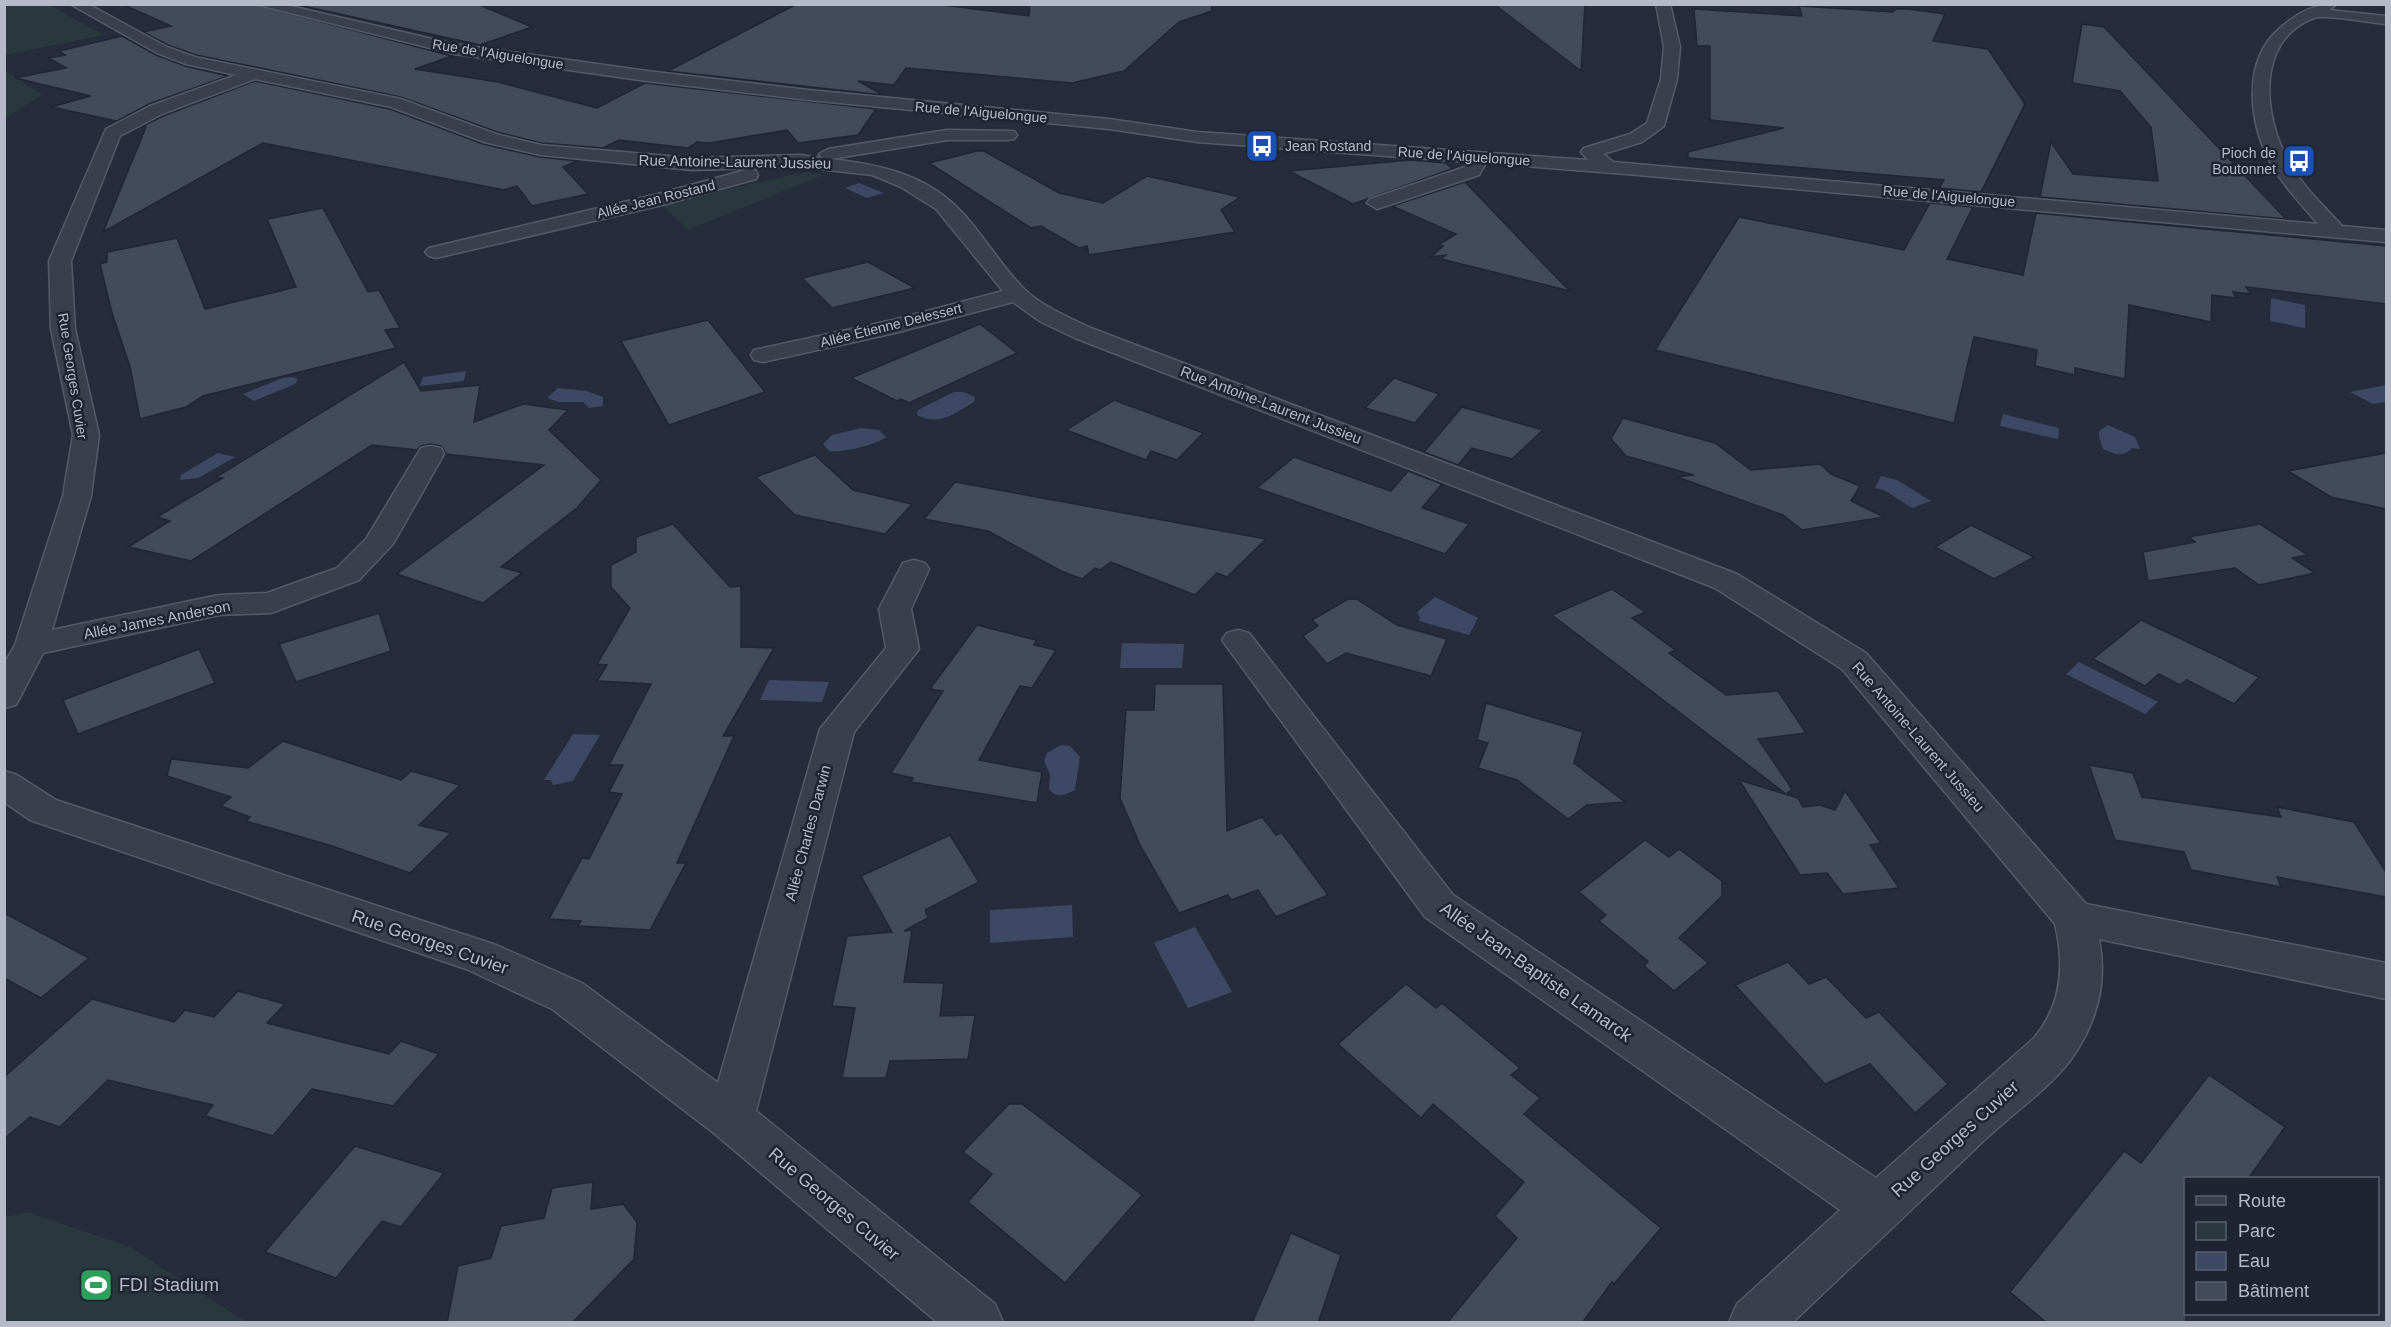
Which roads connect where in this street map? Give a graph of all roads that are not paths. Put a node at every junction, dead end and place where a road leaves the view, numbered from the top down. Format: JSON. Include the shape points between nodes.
{"nodes":[{"id":1,"x":77,"y":4,"type":"edge"},
{"id":2,"x":262,"y":4,"type":"edge"},
{"id":3,"x":1663,"y":4,"type":"edge"},
{"id":4,"x":2330,"y":4,"type":"edge"},
{"id":5,"x":2314,"y":13,"type":"junction"},
{"id":6,"x":2386,"y":20,"type":"edge"},
{"id":7,"x":254,"y":74,"type":"junction"},
{"id":8,"x":1132,"y":127,"type":"junction"},
{"id":9,"x":1174,"y":133,"type":"junction"},
{"id":10,"x":1030,"y":137,"type":"dead end"},
{"id":11,"x":1064,"y":138,"type":"dead end"},
{"id":12,"x":912,"y":140,"type":"junction"},
{"id":13,"x":1092,"y":141,"type":"dead end"},
{"id":14,"x":1619,"y":143,"type":"junction"},
{"id":15,"x":1590,"y":152,"type":"junction"},
{"id":16,"x":1658,"y":156,"type":"junction"},
{"id":17,"x":1478,"y":157,"type":"junction"},
{"id":18,"x":801,"y":160,"type":"junction"},
{"id":19,"x":1555,"y":163,"type":"junction"},
{"id":20,"x":860,"y":166,"type":"junction"},
{"id":21,"x":1612,"y":167,"type":"junction"},
{"id":22,"x":1638,"y":169,"type":"junction"},
{"id":23,"x":1698,"y":174,"type":"junction"},
{"id":24,"x":1377,"y":203,"type":"dead end"},
{"id":25,"x":2335,"y":231,"type":"junction"},
{"id":26,"x":2386,"y":236,"type":"edge"},
{"id":27,"x":436,"y":252,"type":"dead end"},
{"id":28,"x":1017,"y":294,"type":"junction"},
{"id":29,"x":763,"y":355,"type":"dead end"},
{"id":30,"x":431,"y":454,"type":"dead end"},
{"id":31,"x":914,"y":569,"type":"dead end"},
{"id":32,"x":1238,"y":640,"type":"dead end"},
{"id":33,"x":31,"y":645,"type":"junction"},
{"id":34,"x":4,"y":697,"type":"edge"},
{"id":35,"x":4,"y":784,"type":"edge"},
{"id":36,"x":2074,"y":918,"type":"junction"},
{"id":37,"x":2386,"y":981,"type":"edge"},
{"id":38,"x":731,"y":1119,"type":"junction"},
{"id":39,"x":1878,"y":1208,"type":"junction"},
{"id":40,"x":977,"y":1323,"type":"edge"},
{"id":41,"x":1755,"y":1323,"type":"edge"}],
"edges":[{"from":1,"to":7,"type":"street","name":"Rue Antoine-Laurent Jussieu","via":[[162,50],[191,61]]},
{"from":2,"to":8,"type":"street","name":"Rue de l'Aiguelongue","via":[[454,49],[808,95]]},
{"from":3,"to":14,"type":"street","via":[[1672,47],[1669,79],[1655,126]]},
{"from":4,"to":5,"type":"street"},
{"from":5,"to":6,"type":"street"},
{"from":5,"to":25,"type":"street","via":[[2277,39],[2266,60],[2262,94],[2270,141],[2281,164]]},
{"from":7,"to":18,"type":"street","name":"Rue Antoine-Laurent Jussieu","via":[[395,103],[490,138],[541,150],[692,164]]},
{"from":7,"to":33,"type":"street","name":"Rue Georges Cuvier","via":[[156,110],[112,133],[60,261],[63,329],[86,435],[77,496]]},
{"from":8,"to":9,"type":"street","name":"Rue de l'Aiguelongue"},
{"from":8,"to":11,"type":"street","via":[[1108,134]]},
{"from":9,"to":13,"type":"street"},
{"from":9,"to":17,"type":"street","name":"Rue de l'Aiguelongue"},
{"from":10,"to":12,"type":"street","name":"Allée Jean Rostand","via":[[969,134]]},
{"from":12,"to":18,"type":"street","name":"Allée Jean Rostand"},
{"from":12,"to":20,"type":"street","name":"Allée Jean Rostand","via":[[878,151]]},
{"from":14,"to":15,"type":"street"},
{"from":14,"to":16,"type":"street"},
{"from":15,"to":19,"type":"street"},
{"from":15,"to":21,"type":"street"},
{"from":16,"to":22,"type":"street","via":[[1658,162]]},
{"from":16,"to":23,"type":"street"},
{"from":17,"to":19,"type":"street","name":"Rue de l'Aiguelongue"},
{"from":17,"to":24,"type":"street","via":[[1472,171]]},
{"from":18,"to":20,"type":"street","name":"Rue Antoine-Laurent Jussieu"},
{"from":18,"to":27,"type":"street","name":"Allée Jean Rostand","via":[[662,199]]},
{"from":19,"to":21,"type":"street","name":"Rue de l'Aiguelongue"},
{"from":20,"to":28,"type":"street","name":"Rue Antoine-Laurent Jussieu","via":[[908,183],[943,206]]},
{"from":21,"to":22,"type":"street","name":"Rue de l'Aiguelongue"},
{"from":22,"to":23,"type":"street","name":"Rue de l'Aiguelongue"},
{"from":23,"to":25,"type":"street","name":"Rue de l'Aiguelongue"},
{"from":25,"to":26,"type":"street","name":"Rue de l'Aiguelongue"},
{"from":28,"to":29,"type":"street","name":"Allée Étienne Delessert"},
{"from":28,"to":36,"type":"street","name":"Rue Antoine-Laurent Jussieu","via":[[1049,317],[1083,333],[1726,581],[1854,661]]},
{"from":30,"to":33,"type":"street","name":"Allée James Anderson","via":[[378,544],[348,574],[271,603],[219,605]]},
{"from":31,"to":38,"type":"street","name":"Allée Charles Darwin","via":[[895,609],[903,649],[837,729]]},
{"from":32,"to":39,"type":"street","name":"Allée Jean-Baptiste Lamarck","via":[[1438,906]]},
{"from":33,"to":34,"type":"street","name":"Rue Georges Cuvier"},
{"from":35,"to":38,"type":"street","name":"Rue Georges Cuvier","via":[[43,810],[481,957],[567,996]]},
{"from":36,"to":37,"type":"street"},
{"from":36,"to":39,"type":"street","name":"Rue Georges Cuvier","via":[[2082,951],[2083,979],[2066,1030],[2034,1069]]},
{"from":38,"to":40,"type":"street","name":"Rue Georges Cuvier"},
{"from":39,"to":41,"type":"street","name":"Rue Georges Cuvier"}]}
